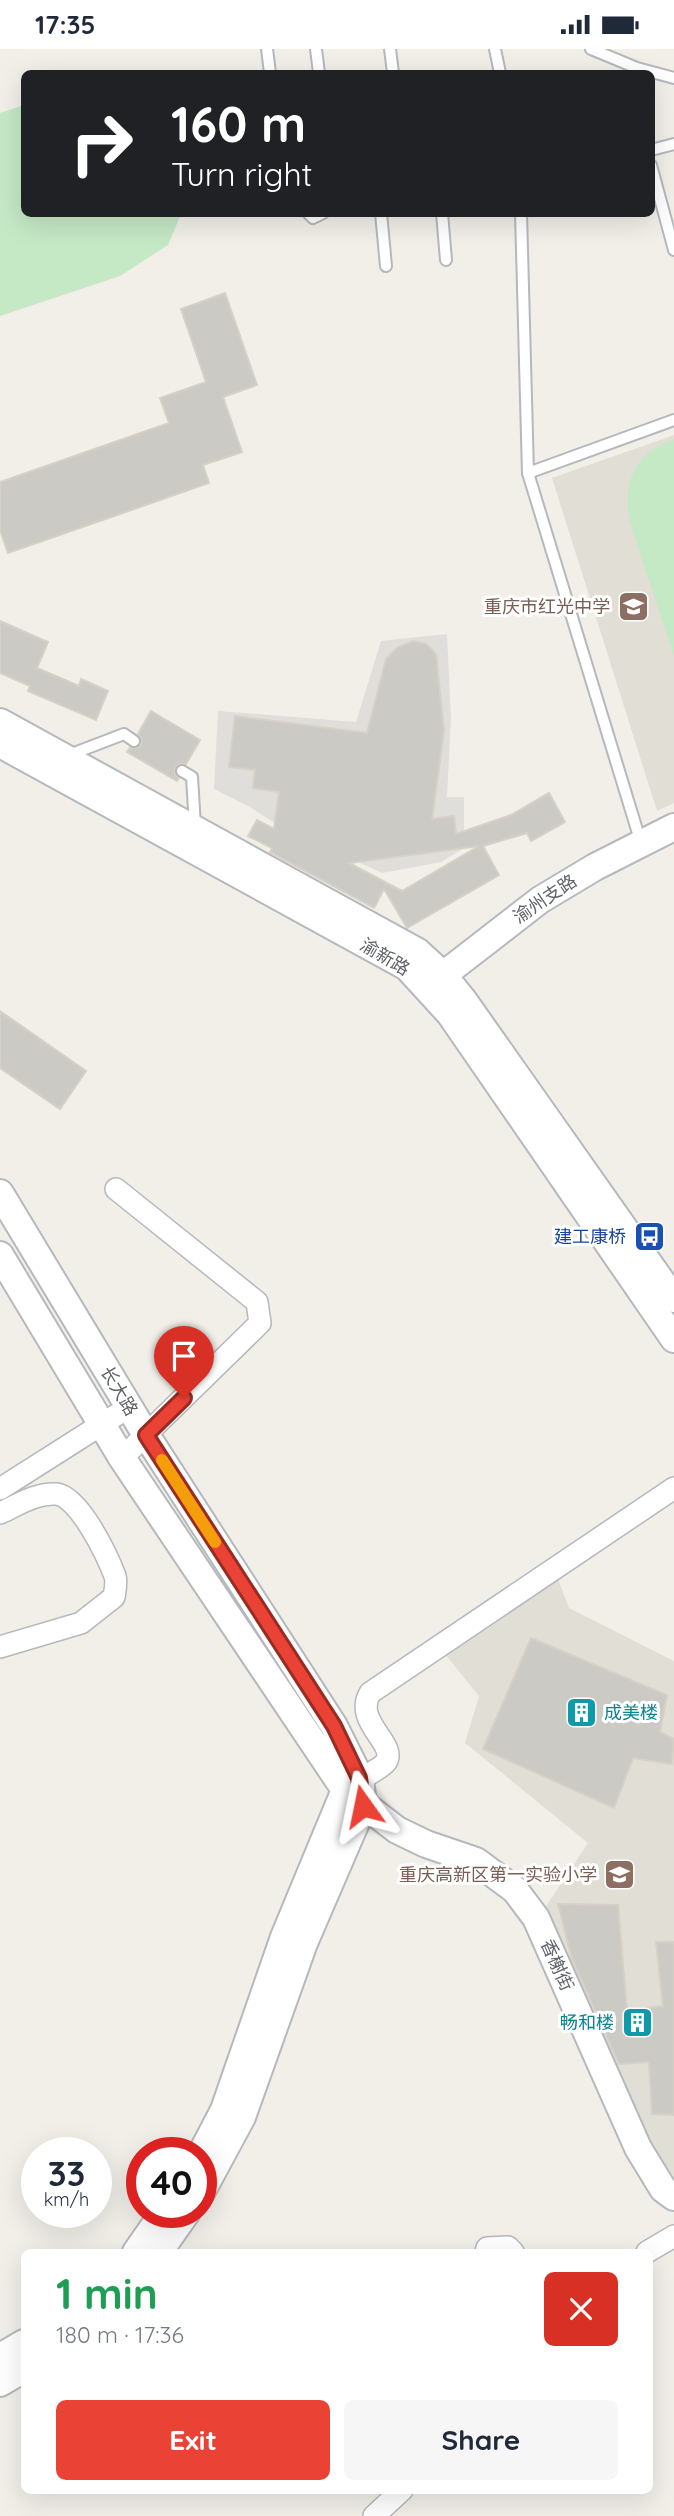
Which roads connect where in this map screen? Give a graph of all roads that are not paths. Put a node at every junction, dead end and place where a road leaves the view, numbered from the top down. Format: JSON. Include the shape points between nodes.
{"nodes":[{"id":1,"x":267,"y":49,"type":"edge"},
{"id":2,"x":316,"y":49,"type":"edge"},
{"id":3,"x":390,"y":49,"type":"edge"},
{"id":4,"x":495,"y":49,"type":"edge"},
{"id":5,"x":591,"y":49,"type":"edge"},
{"id":6,"x":270,"y":70,"type":"edge"},
{"id":7,"x":319,"y":70,"type":"edge"},
{"id":8,"x":393,"y":70,"type":"edge"},
{"id":9,"x":499,"y":70,"type":"edge"},
{"id":10,"x":635,"y":70,"type":"edge"},
{"id":11,"x":655,"y":74,"type":"edge"},
{"id":12,"x":674,"y":78,"type":"edge"},
{"id":13,"x":674,"y":145,"type":"edge"},
{"id":14,"x":655,"y":149,"type":"edge"},
{"id":15,"x":655,"y":180,"type":"edge"},
{"id":16,"x":381,"y":217,"type":"edge"},
{"id":17,"x":442,"y":217,"type":"edge"},
{"id":18,"x":521,"y":217,"type":"edge"},
{"id":19,"x":674,"y":250,"type":"edge"},
{"id":20,"x":446,"y":260,"type":"dead end"},
{"id":21,"x":386,"y":266,"type":"dead end"},
{"id":22,"x":674,"y":420,"type":"edge"},
{"id":23,"x":528,"y":473,"type":"junction"},
{"id":24,"x":0,"y":722,"type":"edge"},
{"id":25,"x":134,"y":741,"type":"dead end"},
{"id":26,"x":0,"y":744,"type":"edge"},
{"id":27,"x":65,"y":757,"type":"junction"},
{"id":28,"x":182,"y":771,"type":"dead end"},
{"id":29,"x":674,"y":827,"type":"edge"},
{"id":30,"x":195,"y":829,"type":"junction"},
{"id":31,"x":641,"y":843,"type":"junction"},
{"id":32,"x":435,"y":981,"type":"junction"},
{"id":33,"x":116,"y":1189,"type":"dead end"},
{"id":34,"x":0,"y":1193,"type":"edge"},
{"id":35,"x":0,"y":1255,"type":"edge"},
{"id":36,"x":674,"y":1299,"type":"edge"},
{"id":37,"x":674,"y":1339,"type":"edge"},
{"id":38,"x":129,"y":1407,"type":"junction"},
{"id":39,"x":101,"y":1424,"type":"junction"},
{"id":40,"x":146,"y":1435,"type":"junction"},
{"id":41,"x":122,"y":1458,"type":"junction"},
{"id":42,"x":674,"y":1488,"type":"edge"},
{"id":43,"x":0,"y":1489,"type":"edge"},
{"id":44,"x":0,"y":1514,"type":"edge"},
{"id":45,"x":0,"y":1647,"type":"edge"},
{"id":46,"x":356,"y":1791,"type":"junction"},
{"id":47,"x":210,"y":2137,"type":"edge"},
{"id":48,"x":217,"y":2165,"type":"edge"},
{"id":49,"x":674,"y":2197,"type":"edge"},
{"id":50,"x":153,"y":2228,"type":"edge"},
{"id":51,"x":176,"y":2228,"type":"edge"},
{"id":52,"x":674,"y":2236,"type":"edge"},
{"id":53,"x":138,"y":2249,"type":"edge"},
{"id":54,"x":161,"y":2249,"type":"edge"},
{"id":55,"x":487,"y":2249,"type":"edge"},
{"id":56,"x":510,"y":2249,"type":"edge"},
{"id":57,"x":653,"y":2249,"type":"edge"},
{"id":58,"x":21,"y":2345,"type":"edge"},
{"id":59,"x":0,"y":2357,"type":"edge"},
{"id":60,"x":21,"y":2371,"type":"edge"},
{"id":61,"x":0,"y":2383,"type":"edge"},
{"id":62,"x":398,"y":2494,"type":"edge"},
{"id":63,"x":374,"y":2516,"type":"edge"}],
"edges":[{"from":1,"to":6,"type":"lane"},
{"from":2,"to":7,"type":"lane"},
{"from":3,"to":8,"type":"lane"},
{"from":4,"to":9,"type":"lane"},
{"from":5,"to":10,"type":"lane"},
{"from":11,"to":12,"type":"lane"},
{"from":13,"to":14,"type":"lane"},
{"from":15,"to":19,"type":"lane"},
{"from":16,"to":21,"type":"lane"},
{"from":17,"to":20,"type":"lane"},
{"from":18,"to":23,"type":"lane"},
{"from":22,"to":23,"type":"lane"},
{"from":23,"to":31,"type":"lane"},
{"from":24,"to":27,"type":"street","name":"渝新路"},
{"from":25,"to":27,"type":"lane","via":[[124,734]]},
{"from":26,"to":32,"type":"street","name":"渝新路"},
{"from":27,"to":30,"type":"street","name":"渝新路"},
{"from":28,"to":30,"type":"lane","via":[[192,777]]},
{"from":29,"to":31,"type":"street","name":"渝州支路"},
{"from":30,"to":32,"type":"street","name":"渝新路","via":[[418,952]]},
{"from":31,"to":32,"type":"street","name":"渝州支路","via":[[540,899]]},
{"from":32,"to":36,"type":"street","name":"渝新路","via":[[464,1000]]},
{"from":32,"to":37,"type":"street","name":"渝新路","via":[[450,1014]]},
{"from":33,"to":40,"type":"street","via":[[257,1302],[260,1323]]},
{"from":34,"to":38,"type":"street","name":"长大路"},
{"from":35,"to":39,"type":"street","name":"长大路"},
{"from":38,"to":39,"type":"street"},
{"from":38,"to":40,"type":"street","name":"长大路"},
{"from":39,"to":41,"type":"street","name":"长大路"},
{"from":39,"to":43,"type":"street"},
{"from":40,"to":41,"type":"street"},
{"from":40,"to":46,"type":"street","name":"长大路","via":[[334,1726]]},
{"from":41,"to":46,"type":"street","name":"长大路"},
{"from":42,"to":46,"type":"street","via":[[370,1693],[364,1710],[388,1759]]},
{"from":44,"to":45,"type":"street","via":[[38,1495],[59,1494],[71,1500],[116,1579],[114,1597],[81,1623]]},
{"from":46,"to":47,"type":"street","via":[[284,1937],[224,2110]]},
{"from":46,"to":48,"type":"street","via":[[242,2117]]},
{"from":46,"to":49,"type":"street","name":"香榭街","via":[[397,1830],[476,1861],[515,1890],[536,1918],[638,2148],[663,2189]]},
{"from":50,"to":53,"type":"street"},
{"from":51,"to":54,"type":"street"},
{"from":52,"to":57,"type":"street"},
{"from":55,"to":56,"type":"street"},
{"from":58,"to":59,"type":"street"},
{"from":60,"to":61,"type":"street"},
{"from":62,"to":63,"type":"street"}]}
